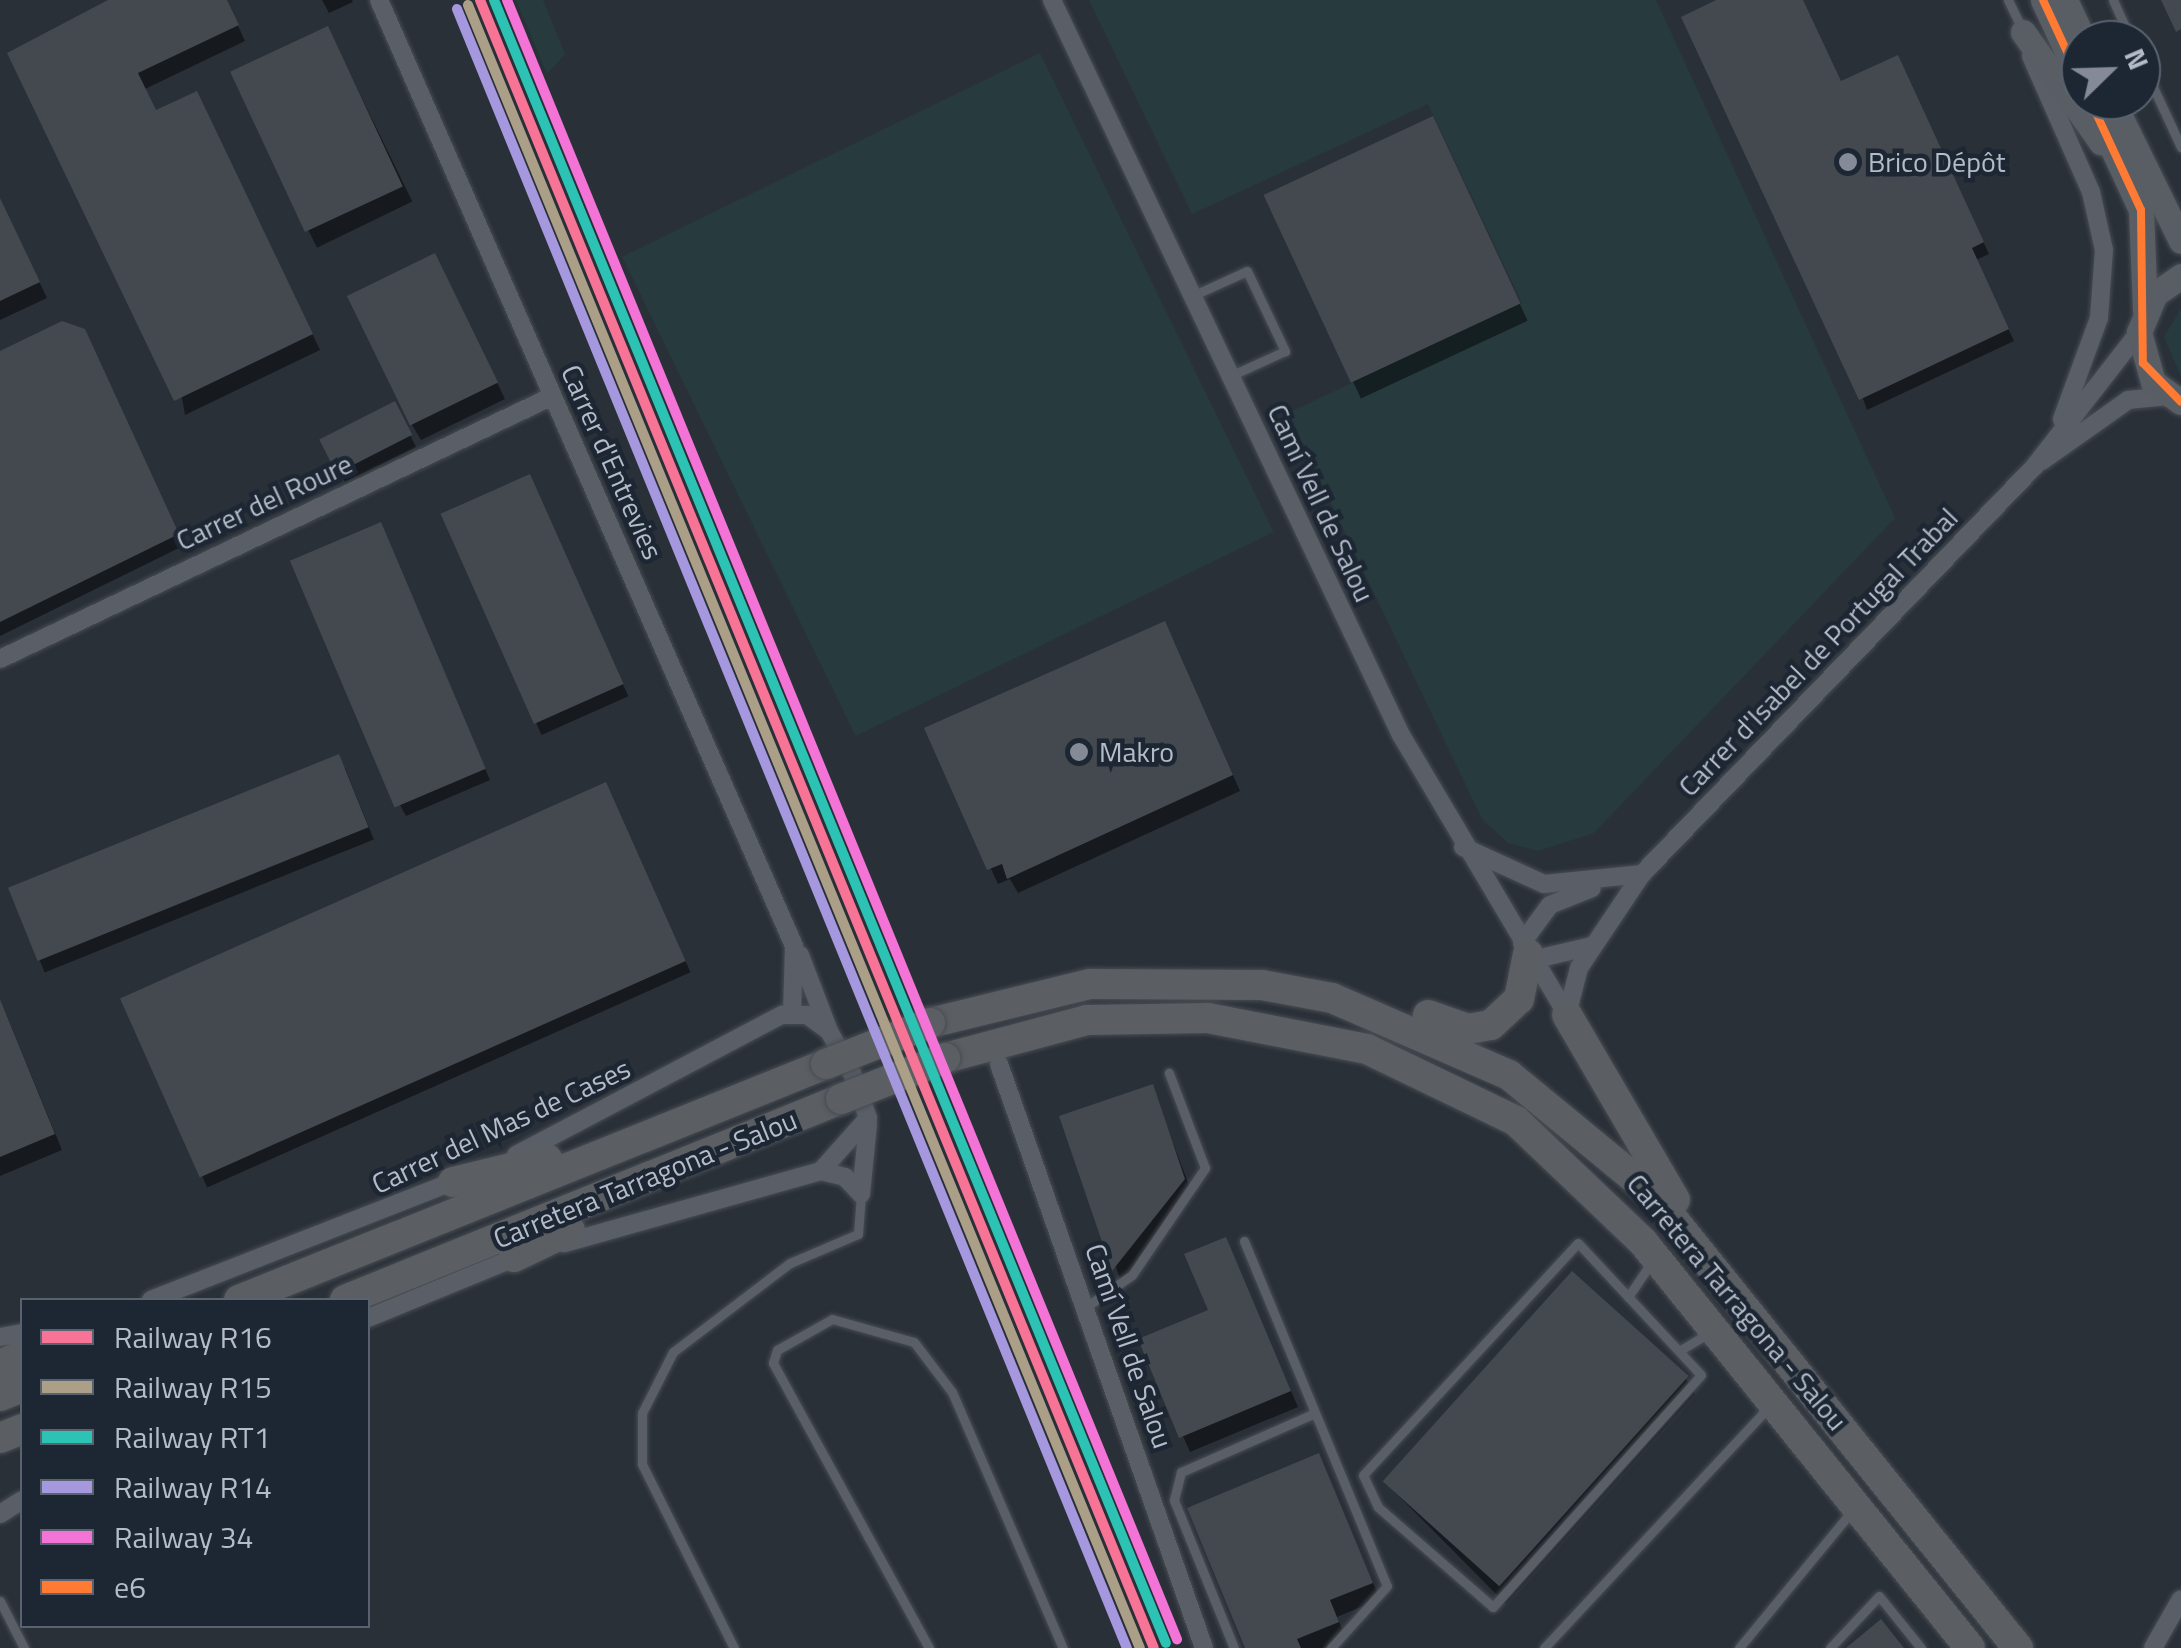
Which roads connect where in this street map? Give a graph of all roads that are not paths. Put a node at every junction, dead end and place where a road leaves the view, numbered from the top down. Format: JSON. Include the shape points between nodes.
{"nodes":[{"id":1,"x":380,"y":0,"type":"edge"},
{"id":2,"x":1052,"y":0,"type":"edge"},
{"id":3,"x":2008,"y":0,"type":"edge"},
{"id":4,"x":2043,"y":0,"type":"edge"},
{"id":5,"x":2023,"y":32,"type":"junction"},
{"id":6,"x":2061,"y":39,"type":"edge"},
{"id":7,"x":2161,"y":104,"type":"edge"},
{"id":8,"x":2099,"y":120,"type":"edge"},
{"id":9,"x":2122,"y":120,"type":"edge"},
{"id":10,"x":2181,"y":147,"type":"edge"},
{"id":11,"x":2113,"y":151,"type":"junction"},
{"id":12,"x":2181,"y":241,"type":"edge"},
{"id":13,"x":2181,"y":276,"type":"edge"},
{"id":14,"x":1192,"y":296,"type":"junction"},
{"id":15,"x":2142,"y":321,"type":"junction"},
{"id":16,"x":1230,"y":376,"type":"junction"},
{"id":17,"x":552,"y":396,"type":"junction"},
{"id":18,"x":2174,"y":399,"type":"edge"},
{"id":19,"x":2060,"y":426,"type":"junction"},
{"id":20,"x":2034,"y":467,"type":"junction"},
{"id":21,"x":0,"y":658,"type":"edge"},
{"id":22,"x":1463,"y":847,"type":"junction"},
{"id":23,"x":1642,"y":874,"type":"junction"},
{"id":24,"x":1601,"y":883,"type":"junction"},
{"id":25,"x":1596,"y":943,"type":"junction"},
{"id":26,"x":794,"y":946,"type":"junction"},
{"id":27,"x":1527,"y":953,"type":"junction"},
{"id":28,"x":1332,"y":998,"type":"junction"},
{"id":29,"x":792,"y":1015,"type":"junction"},
{"id":30,"x":1567,"y":1015,"type":"junction"},
{"id":31,"x":829,"y":1031,"type":"junction"},
{"id":32,"x":989,"y":1055,"type":"junction"},
{"id":33,"x":1170,"y":1073,"type":"dead end"},
{"id":34,"x":868,"y":1118,"type":"junction"},
{"id":35,"x":684,"y":1122,"type":"junction"},
{"id":36,"x":821,"y":1171,"type":"junction"},
{"id":37,"x":666,"y":1172,"type":"junction"},
{"id":38,"x":453,"y":1182,"type":"junction"},
{"id":39,"x":861,"y":1194,"type":"junction"},
{"id":40,"x":1244,"y":1241,"type":"dead end"},
{"id":41,"x":1655,"y":1256,"type":"junction"},
{"id":42,"x":514,"y":1257,"type":"junction"},
{"id":43,"x":1724,"y":1279,"type":"junction"},
{"id":44,"x":1628,"y":1297,"type":"junction"},
{"id":45,"x":157,"y":1298,"type":"edge"},
{"id":46,"x":243,"y":1298,"type":"edge"},
{"id":47,"x":349,"y":1298,"type":"edge"},
{"id":48,"x":1086,"y":1307,"type":"junction"},
{"id":49,"x":370,"y":1317,"type":"edge"},
{"id":50,"x":1715,"y":1330,"type":"junction"},
{"id":51,"x":1679,"y":1351,"type":"junction"},
{"id":52,"x":1773,"y":1403,"type":"junction"},
{"id":53,"x":1315,"y":1413,"type":"junction"},
{"id":54,"x":1856,"y":1506,"type":"junction"},
{"id":55,"x":2181,"y":1599,"type":"edge"},
{"id":56,"x":0,"y":1601,"type":"edge"},
{"id":57,"x":1962,"y":1645,"type":"edge"},
{"id":58,"x":24,"y":1648,"type":"edge"},
{"id":59,"x":734,"y":1648,"type":"edge"},
{"id":60,"x":929,"y":1648,"type":"edge"},
{"id":61,"x":1063,"y":1648,"type":"edge"},
{"id":62,"x":1204,"y":1648,"type":"edge"},
{"id":63,"x":1234,"y":1648,"type":"edge"},
{"id":64,"x":1331,"y":1648,"type":"edge"},
{"id":65,"x":1544,"y":1648,"type":"edge"},
{"id":66,"x":1739,"y":1648,"type":"edge"},
{"id":67,"x":1830,"y":1648,"type":"edge"},
{"id":68,"x":1920,"y":1648,"type":"edge"},
{"id":69,"x":2018,"y":1648,"type":"edge"},
{"id":70,"x":2153,"y":1648,"type":"edge"}],
"edges":[{"from":1,"to":17,"type":"street","name":"Carrer d'Entrevies"},
{"from":2,"to":14,"type":"street","name":"Camí Vell de Salou"},
{"from":3,"to":5,"type":"lane"},
{"from":4,"to":6,"type":"main road"},
{"from":5,"to":11,"type":"main road","via":[[2065,100]]},
{"from":5,"to":19,"type":"street","via":[[2092,192],[2104,250],[2099,318]]},
{"from":7,"to":10,"type":"lane"},
{"from":8,"to":11,"type":"main road"},
{"from":9,"to":12,"type":"main road"},
{"from":11,"to":15,"type":"main road","via":[[2141,210]]},
{"from":13,"to":15,"type":"main road"},
{"from":14,"to":16,"type":"street","name":"Camí Vell de Salou"},
{"from":14,"to":16,"type":"lane","via":[[1247,270],[1285,351]]},
{"from":15,"to":18,"type":"main road","via":[[2143,363]]},
{"from":15,"to":19,"type":"street","name":"Carrer d'Isabel de Portugal Trabal"},
{"from":16,"to":22,"type":"street","name":"Camí Vell de Salou"},
{"from":17,"to":21,"type":"street","name":"Carrer del Roure"},
{"from":17,"to":26,"type":"street","name":"Carrer d'Entrevies"},
{"from":18,"to":20,"type":"street","name":"Carrer d'Isabel de Portugal Trabal","via":[[2128,400]]},
{"from":19,"to":20,"type":"street","name":"Carrer d'Isabel de Portugal Trabal"},
{"from":20,"to":23,"type":"street","name":"Carrer d'Isabel de Portugal Trabal"},
{"from":22,"to":24,"type":"street","via":[[1544,884]]},
{"from":22,"to":27,"type":"street","name":"Camí Vell de Salou"},
{"from":23,"to":24,"type":"street"},
{"from":23,"to":25,"type":"street","name":"Carrer d'Isabel de Portugal Trabal"},
{"from":24,"to":27,"type":"street","via":[[1550,905]]},
{"from":25,"to":27,"type":"street","via":[[1566,959]]},
{"from":25,"to":30,"type":"street","name":"Carrer d'Isabel de Portugal Trabal","via":[[1569,989]]},
{"from":26,"to":29,"type":"street","name":"Carrer d'Entrevies"},
{"from":26,"to":31,"type":"street","name":"Carrer d'Entrevies"},
{"from":27,"to":28,"type":"highway","via":[[1519,999],[1479,1029],[1386,1000]]},
{"from":27,"to":30,"type":"street","name":"Camí Vell de Salou"},
{"from":28,"to":35,"type":"highway","name":"Carretera Tarragona - Salou","bridge":true,"via":[[1154,978],[1021,994],[930,1023]]},
{"from":28,"to":43,"type":"highway","name":"Carretera Tarragona - Salou","via":[[1452,1045],[1553,1104],[1652,1193]]},
{"from":29,"to":31,"type":"street"},
{"from":29,"to":38,"type":"street","name":"Carrer del Mas de Cases"},
{"from":30,"to":43,"type":"highway"},
{"from":31,"to":34,"type":"street"},
{"from":32,"to":37,"type":"highway","name":"Carretera Tarragona - Salou","bridge":true,"via":[[945,1058]]},
{"from":32,"to":41,"type":"highway","name":"Carretera Tarragona - Salou","via":[[1142,1016],[1286,1027],[1368,1049],[1516,1121]]},
{"from":32,"to":48,"type":"street","name":"Camí Vell de Salou"},
{"from":33,"to":48,"type":"lane","via":[[1205,1168],[1132,1275]]},
{"from":34,"to":36,"type":"street"},
{"from":34,"to":39,"type":"street"},
{"from":35,"to":38,"type":"highway"},
{"from":35,"to":46,"type":"highway","name":"Carretera Tarragona - Salou"},
{"from":36,"to":39,"type":"street","via":[[845,1177]]},
{"from":36,"to":42,"type":"street"},
{"from":37,"to":42,"type":"highway"},
{"from":37,"to":47,"type":"highway","name":"Carretera Tarragona - Salou"},
{"from":38,"to":45,"type":"street","name":"Carrer del Mas de Cases"},
{"from":39,"to":59,"type":"lane","via":[[858,1234],[790,1263],[673,1352],[642,1412],[642,1464]]},
{"from":40,"to":53,"type":"lane"},
{"from":41,"to":44,"type":"lane"},
{"from":41,"to":50,"type":"highway","name":"Carretera Tarragona - Salou"},
{"from":42,"to":49,"type":"street"},
{"from":43,"to":69,"type":"highway","name":"Carretera Tarragona - Salou"},
{"from":44,"to":51,"type":"lane"},
{"from":44,"to":51,"type":"lane","via":[[1578,1242],[1363,1475],[1378,1506],[1493,1607],[1702,1375]]},
{"from":48,"to":62,"type":"street","name":"Camí Vell de Salou"},
{"from":50,"to":51,"type":"lane"},
{"from":50,"to":52,"type":"highway","name":"Carretera Tarragona - Salou"},
{"from":52,"to":54,"type":"highway","name":"Carretera Tarragona - Salou"},
{"from":52,"to":65,"type":"lane"},
{"from":53,"to":63,"type":"lane","via":[[1181,1472],[1174,1500]]},
{"from":53,"to":64,"type":"lane","via":[[1387,1586]]},
{"from":54,"to":57,"type":"highway","name":"Carretera Tarragona - Salou"},
{"from":54,"to":66,"type":"lane"},
{"from":55,"to":70,"type":"street"},
{"from":56,"to":58,"type":"lane"},
{"from":60,"to":61,"type":"lane","via":[[773,1363],[777,1350],[832,1319],[914,1342],[952,1392]]},
{"from":67,"to":68,"type":"lane","via":[[1878,1596]]}]}
